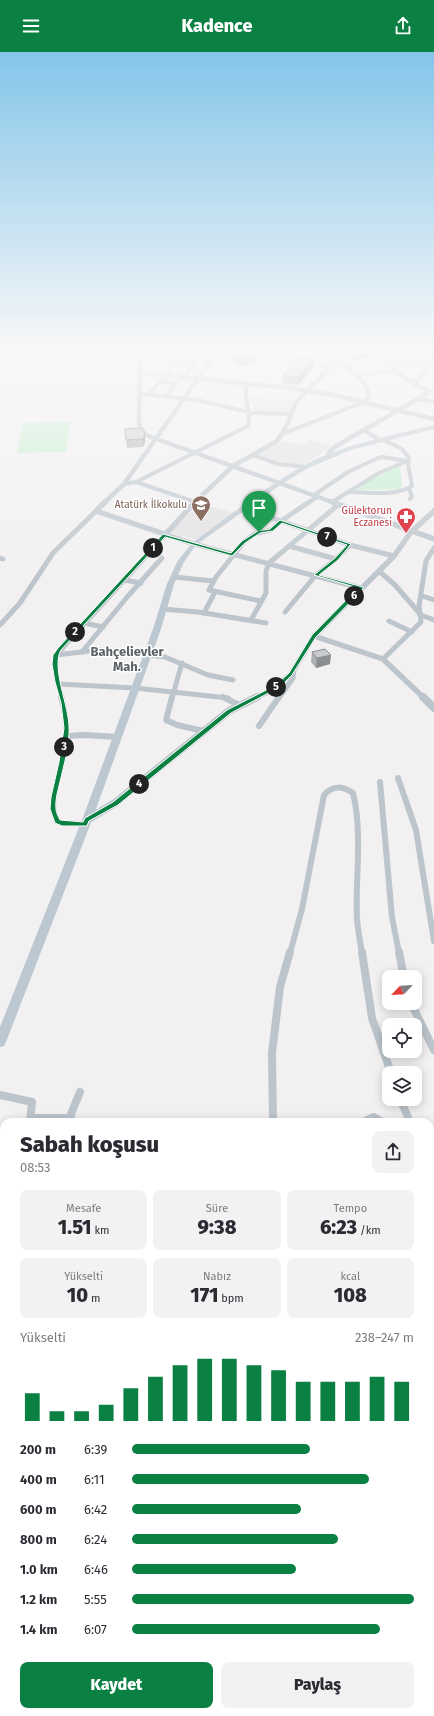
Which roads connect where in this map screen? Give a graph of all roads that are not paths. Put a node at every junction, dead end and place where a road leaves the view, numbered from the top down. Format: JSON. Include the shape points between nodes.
{"nodes":[{"id":1,"x":143,"y":431,"type":"edge"},
{"id":2,"x":162,"y":431,"type":"edge"},
{"id":3,"x":239,"y":431,"type":"edge"},
{"id":4,"x":283,"y":431,"type":"edge"},
{"id":5,"x":291,"y":431,"type":"edge"},
{"id":6,"x":363,"y":431,"type":"edge"},
{"id":7,"x":365,"y":431,"type":"edge"},
{"id":8,"x":420,"y":431,"type":"edge"},
{"id":9,"x":282,"y":434,"type":"junction"},
{"id":10,"x":156,"y":439,"type":"junction"},
{"id":11,"x":383,"y":440,"type":"junction"},
{"id":12,"x":196,"y":453,"type":"junction"},
{"id":13,"x":253,"y":455,"type":"junction"},
{"id":14,"x":326,"y":458,"type":"junction"},
{"id":15,"x":408,"y":461,"type":"junction"},
{"id":16,"x":233,"y":466,"type":"junction"},
{"id":17,"x":306,"y":468,"type":"junction"},
{"id":18,"x":136,"y":482,"type":"junction"},
{"id":19,"x":280,"y":483,"type":"junction"},
{"id":20,"x":124,"y":484,"type":"junction"},
{"id":21,"x":409,"y":489,"type":"junction"},
{"id":22,"x":349,"y":492,"type":"junction"},
{"id":23,"x":315,"y":496,"type":"junction"},
{"id":24,"x":410,"y":499,"type":"dead end"},
{"id":25,"x":195,"y":502,"type":"junction"},
{"id":26,"x":332,"y":502,"type":"junction"},
{"id":27,"x":338,"y":505,"type":"junction"},
{"id":28,"x":246,"y":508,"type":"junction"},
{"id":29,"x":96,"y":511,"type":"junction"},
{"id":30,"x":434,"y":511,"type":"edge"},
{"id":31,"x":281,"y":521,"type":"junction"},
{"id":32,"x":307,"y":530,"type":"junction"},
{"id":33,"x":411,"y":532,"type":"junction"},
{"id":34,"x":164,"y":535,"type":"junction"},
{"id":35,"x":434,"y":539,"type":"edge"},
{"id":36,"x":194,"y":544,"type":"junction"},
{"id":37,"x":350,"y":544,"type":"junction"},
{"id":38,"x":289,"y":546,"type":"junction"},
{"id":39,"x":434,"y":548,"type":"edge"},
{"id":40,"x":232,"y":555,"type":"junction"},
{"id":41,"x":394,"y":556,"type":"junction"},
{"id":42,"x":162,"y":558,"type":"dead end"},
{"id":43,"x":336,"y":559,"type":"junction"},
{"id":44,"x":269,"y":563,"type":"junction"},
{"id":45,"x":379,"y":571,"type":"junction"},
{"id":46,"x":316,"y":575,"type":"junction"},
{"id":47,"x":174,"y":577,"type":"junction"},
{"id":48,"x":124,"y":580,"type":"junction"},
{"id":49,"x":213,"y":581,"type":"junction"},
{"id":50,"x":140,"y":583,"type":"junction"},
{"id":51,"x":361,"y":588,"type":"junction"},
{"id":52,"x":215,"y":592,"type":"junction"},
{"id":53,"x":422,"y":596,"type":"junction"},
{"id":54,"x":434,"y":600,"type":"edge"},
{"id":55,"x":261,"y":601,"type":"junction"},
{"id":56,"x":162,"y":609,"type":"junction"},
{"id":57,"x":286,"y":612,"type":"dead end"},
{"id":58,"x":204,"y":613,"type":"junction"},
{"id":59,"x":421,"y":615,"type":"junction"},
{"id":60,"x":251,"y":620,"type":"junction"},
{"id":61,"x":434,"y":620,"type":"edge"},
{"id":62,"x":389,"y":621,"type":"dead end"},
{"id":63,"x":84,"y":622,"type":"junction"},
{"id":64,"x":266,"y":623,"type":"dead end"},
{"id":65,"x":0,"y":625,"type":"edge"},
{"id":66,"x":103,"y":627,"type":"junction"},
{"id":67,"x":412,"y":632,"type":"junction"},
{"id":68,"x":314,"y":636,"type":"junction"},
{"id":69,"x":82,"y":652,"type":"junction"},
{"id":70,"x":148,"y":654,"type":"junction"},
{"id":71,"x":56,"y":655,"type":"junction"},
{"id":72,"x":383,"y":659,"type":"junction"},
{"id":73,"x":182,"y":663,"type":"junction"},
{"id":74,"x":294,"y":669,"type":"junction"},
{"id":75,"x":234,"y":680,"type":"dead end"},
{"id":76,"x":58,"y":684,"type":"junction"},
{"id":77,"x":135,"y":688,"type":"junction"},
{"id":78,"x":174,"y":693,"type":"junction"},
{"id":79,"x":239,"y":705,"type":"junction"},
{"id":80,"x":434,"y":708,"type":"edge"},
{"id":81,"x":259,"y":726,"type":"dead end"},
{"id":82,"x":203,"y":731,"type":"junction"},
{"id":83,"x":66,"y":736,"type":"junction"},
{"id":84,"x":117,"y":737,"type":"junction"},
{"id":85,"x":398,"y":778,"type":"dead end"},
{"id":86,"x":380,"y":782,"type":"dead end"},
{"id":87,"x":86,"y":822,"type":"junction"},
{"id":88,"x":434,"y":942,"type":"edge"},
{"id":89,"x":403,"y":970,"type":"edge"},
{"id":90,"x":414,"y":1010,"type":"edge"},
{"id":91,"x":0,"y":1042,"type":"edge"},
{"id":92,"x":434,"y":1050,"type":"edge"},
{"id":93,"x":389,"y":1066,"type":"edge"},
{"id":94,"x":80,"y":1092,"type":"dead end"},
{"id":95,"x":0,"y":1095,"type":"edge"},
{"id":96,"x":403,"y":1106,"type":"edge"},
{"id":97,"x":31,"y":1118,"type":"edge"},
{"id":98,"x":71,"y":1118,"type":"edge"},
{"id":99,"x":273,"y":1118,"type":"edge"},
{"id":100,"x":408,"y":1118,"type":"edge"}],
"edges":[{"from":1,"to":10,"type":"street"},
{"from":2,"to":10,"type":"street"},
{"from":3,"to":12,"type":"street"},
{"from":4,"to":9,"type":"street"},
{"from":5,"to":9,"type":"street"},
{"from":6,"to":14,"type":"street","via":[[336,446]]},
{"from":7,"to":11,"type":"street"},
{"from":8,"to":11,"type":"main road"},
{"from":9,"to":13,"type":"street","via":[[278,441]]},
{"from":10,"to":12,"type":"street"},
{"from":10,"to":20,"type":"street"},
{"from":11,"to":14,"type":"main road"},
{"from":11,"to":15,"type":"street","via":[[402,449],[409,458]]},
{"from":12,"to":16,"type":"street"},
{"from":12,"to":18,"type":"street"},
{"from":13,"to":16,"type":"street"},
{"from":13,"to":17,"type":"street","via":[[278,464]]},
{"from":14,"to":17,"type":"main road"},
{"from":15,"to":21,"type":"street","via":[[413,479]]},
{"from":15,"to":22,"type":"street","via":[[379,473]]},
{"from":15,"to":23,"type":"street","via":[[378,458],[348,472]]},
{"from":16,"to":19,"type":"street"},
{"from":16,"to":25,"type":"street"},
{"from":17,"to":19,"type":"main road"},
{"from":18,"to":20,"type":"street"},
{"from":18,"to":25,"type":"street"},
{"from":19,"to":23,"type":"street"},
{"from":19,"to":28,"type":"main road"},
{"from":20,"to":29,"type":"street"},
{"from":21,"to":22,"type":"street"},
{"from":21,"to":24,"type":"street","via":[[412,496]]},
{"from":22,"to":26,"type":"street"},
{"from":23,"to":26,"type":"street"},
{"from":23,"to":31,"type":"street"},
{"from":25,"to":34,"type":"street"},
{"from":26,"to":27,"type":"street"},
{"from":27,"to":32,"type":"street"},
{"from":27,"to":33,"type":"street"},
{"from":28,"to":31,"type":"street"},
{"from":28,"to":36,"type":"main road"},
{"from":29,"to":34,"type":"street"},
{"from":29,"to":65,"type":"street","via":[[53,553],[20,603]]},
{"from":30,"to":33,"type":"street"},
{"from":31,"to":32,"type":"street"},
{"from":31,"to":40,"type":"street","via":[[271,530],[250,537]]},
{"from":32,"to":37,"type":"street"},
{"from":32,"to":38,"type":"street"},
{"from":33,"to":35,"type":"street"},
{"from":33,"to":41,"type":"street"},
{"from":34,"to":36,"type":"street"},
{"from":34,"to":48,"type":"street"},
{"from":36,"to":40,"type":"street"},
{"from":36,"to":47,"type":"main road","via":[[185,553]]},
{"from":37,"to":41,"type":"street"},
{"from":37,"to":43,"type":"street"},
{"from":38,"to":43,"type":"street"},
{"from":38,"to":44,"type":"street"},
{"from":39,"to":53,"type":"street","via":[[426,561]]},
{"from":40,"to":44,"type":"street"},
{"from":40,"to":49,"type":"street"},
{"from":41,"to":45,"type":"street"},
{"from":42,"to":50,"type":"street"},
{"from":43,"to":46,"type":"street"},
{"from":44,"to":46,"type":"street"},
{"from":44,"to":55,"type":"street","via":[[264,573],[267,588]]},
{"from":45,"to":51,"type":"street"},
{"from":45,"to":59,"type":"street"},
{"from":46,"to":51,"type":"street"},
{"from":46,"to":57,"type":"street"},
{"from":47,"to":49,"type":"street"},
{"from":47,"to":56,"type":"main road"},
{"from":48,"to":50,"type":"street"},
{"from":48,"to":63,"type":"street"},
{"from":49,"to":52,"type":"street","via":[[209,590]]},
{"from":50,"to":66,"type":"street"},
{"from":51,"to":68,"type":"street"},
{"from":52,"to":55,"type":"street"},
{"from":52,"to":58,"type":"street"},
{"from":53,"to":54,"type":"street"},
{"from":53,"to":59,"type":"street","via":[[419,606]]},
{"from":55,"to":60,"type":"street"},
{"from":56,"to":58,"type":"street"},
{"from":56,"to":70,"type":"main road"},
{"from":58,"to":60,"type":"street"},
{"from":59,"to":61,"type":"street"},
{"from":59,"to":67,"type":"street","via":[[421,622]]},
{"from":60,"to":64,"type":"street"},
{"from":62,"to":67,"type":"street"},
{"from":63,"to":66,"type":"street"},
{"from":63,"to":71,"type":"street"},
{"from":66,"to":69,"type":"street"},
{"from":67,"to":72,"type":"street"},
{"from":68,"to":72,"type":"street"},
{"from":68,"to":74,"type":"street"},
{"from":69,"to":70,"type":"street","via":[[113,650]]},
{"from":69,"to":71,"type":"street"},
{"from":70,"to":73,"type":"street"},
{"from":70,"to":77,"type":"main road"},
{"from":71,"to":76,"type":"street"},
{"from":72,"to":80,"type":"street"},
{"from":73,"to":75,"type":"street","via":[[208,676]]},
{"from":73,"to":78,"type":"street"},
{"from":74,"to":79,"type":"street","via":[[278,686]]},
{"from":74,"to":81,"type":"street","via":[[293,678]]},
{"from":76,"to":77,"type":"street"},
{"from":76,"to":83,"type":"street","via":[[64,703]]},
{"from":77,"to":78,"type":"street"},
{"from":77,"to":84,"type":"main road"},
{"from":78,"to":79,"type":"street","via":[[227,698]]},
{"from":78,"to":82,"type":"street","via":[[167,722]]},
{"from":79,"to":82,"type":"street"},
{"from":82,"to":87,"type":"street","via":[[115,803]]},
{"from":83,"to":84,"type":"street","via":[[85,734]]},
{"from":83,"to":87,"type":"street","via":[[54,797],[54,817],[62,823]]},
{"from":84,"to":87,"type":"main road"},
{"from":85,"to":88,"type":"street","via":[[416,830]]},
{"from":86,"to":89,"type":"street","via":[[392,917]]},
{"from":87,"to":91,"type":"main road"},
{"from":90,"to":92,"type":"street"},
{"from":93,"to":99,"type":"street","via":[[372,1018],[357,919],[356,805],[353,793],[337,787],[329,789],[324,795],[302,910],[280,987],[272,1053]]},
{"from":94,"to":98,"type":"street"},
{"from":95,"to":97,"type":"street","via":[[32,1102]]},
{"from":96,"to":100,"type":"street"}]}
